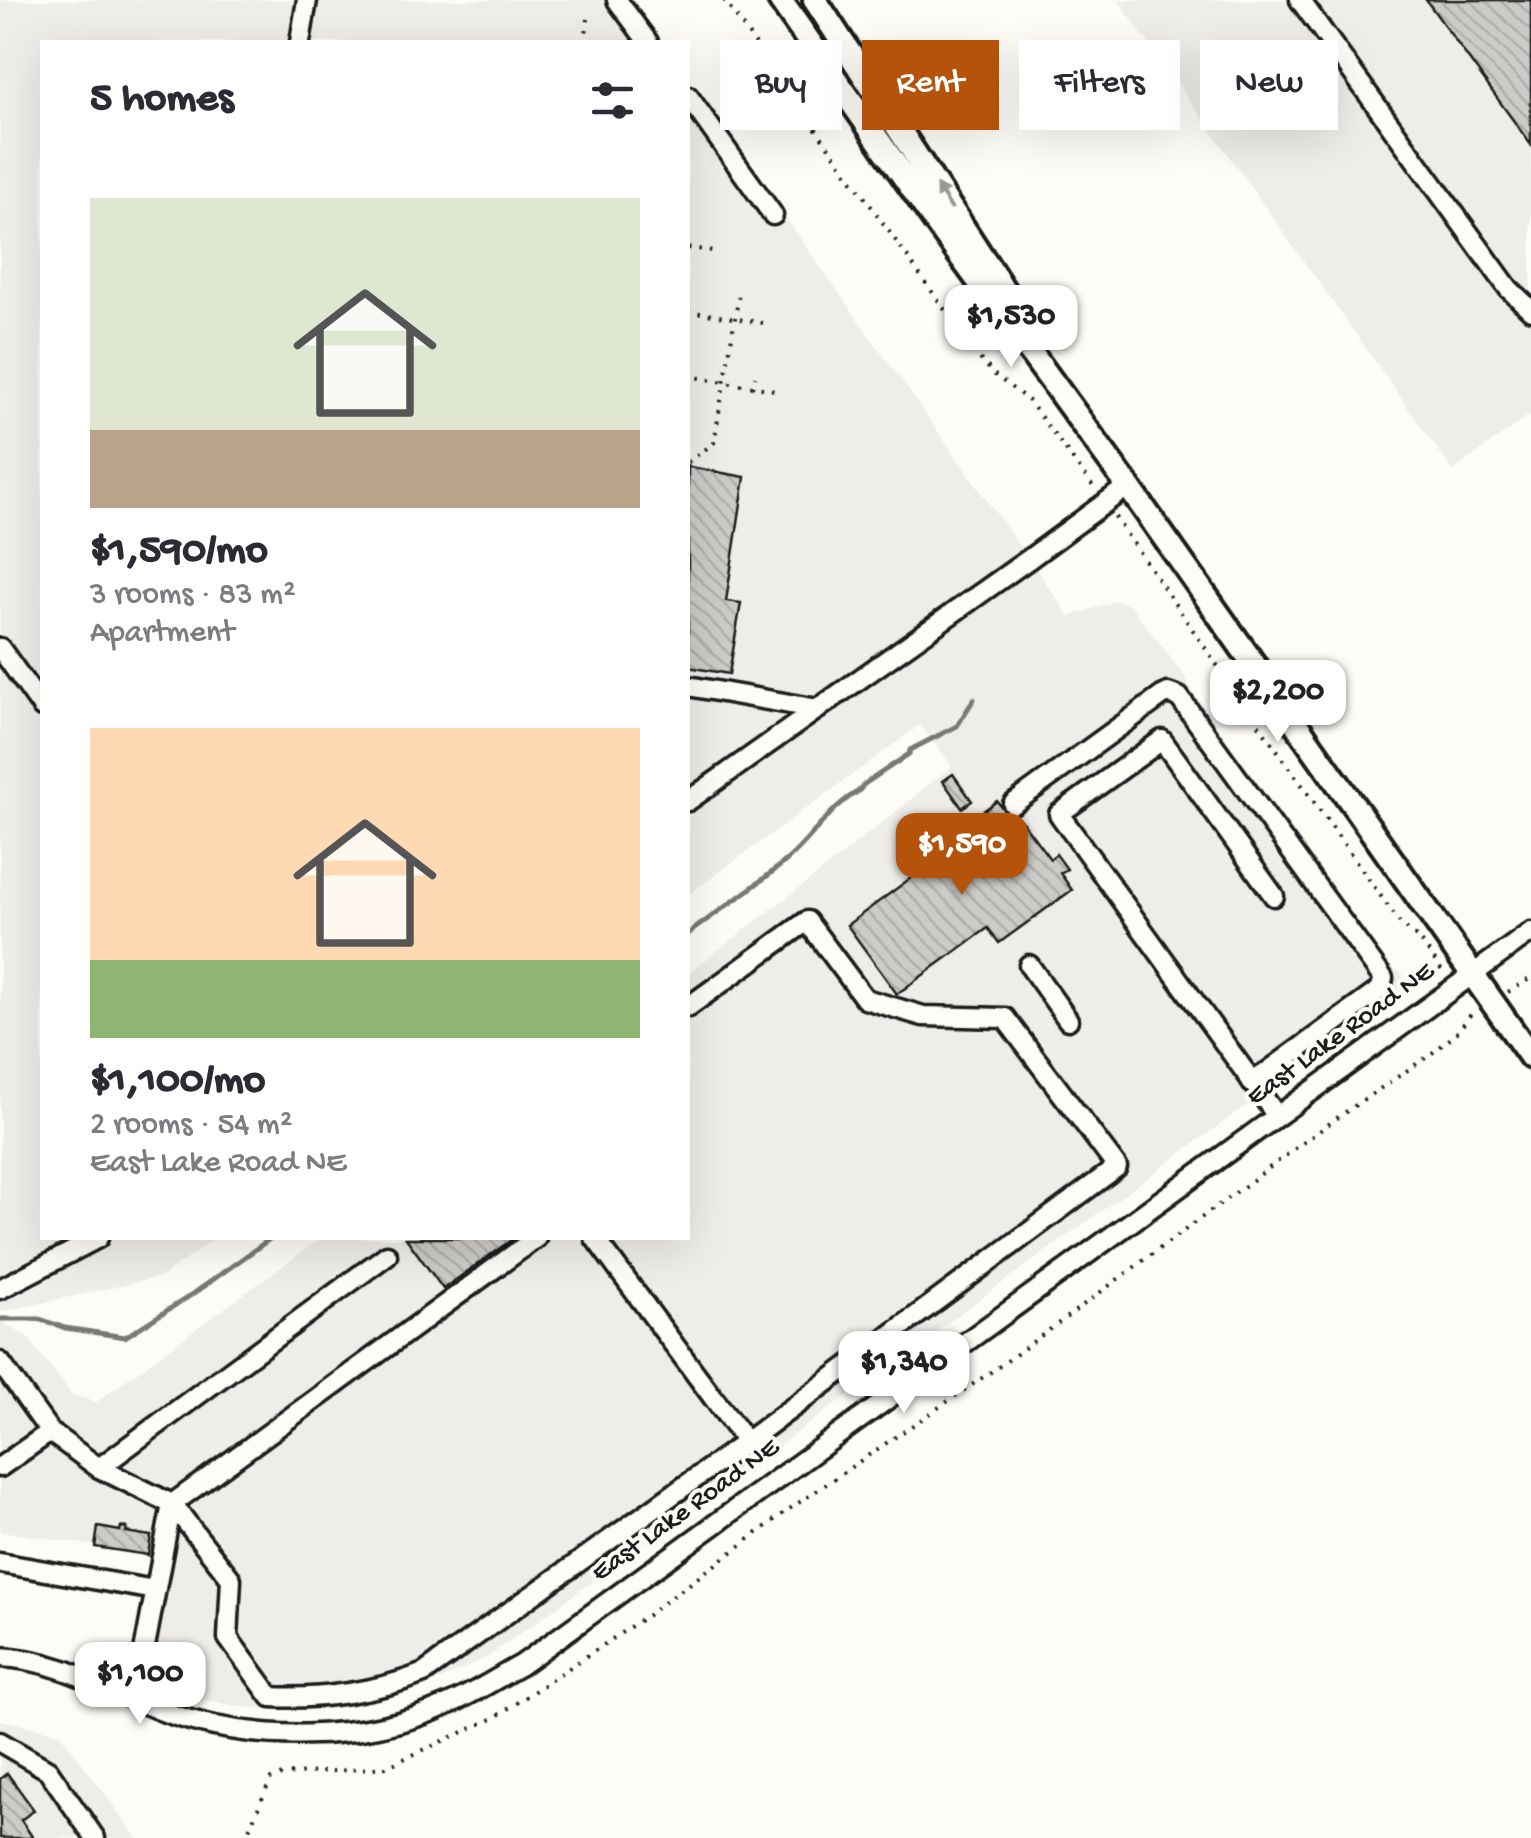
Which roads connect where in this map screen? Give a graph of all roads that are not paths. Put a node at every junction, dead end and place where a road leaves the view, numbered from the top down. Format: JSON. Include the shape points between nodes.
{"nodes":[{"id":1,"x":306,"y":0,"type":"edge"},
{"id":2,"x":617,"y":0,"type":"edge"},
{"id":3,"x":780,"y":0,"type":"edge"},
{"id":4,"x":816,"y":0,"type":"edge"},
{"id":5,"x":1300,"y":0,"type":"edge"},
{"id":6,"x":300,"y":40,"type":"edge"},
{"id":7,"x":647,"y":40,"type":"edge"},
{"id":8,"x":690,"y":99,"type":"edge"},
{"id":9,"x":773,"y":214,"type":"dead end"},
{"id":10,"x":1531,"y":310,"type":"edge"},
{"id":11,"x":1128,"y":486,"type":"junction"},
{"id":12,"x":0,"y":648,"type":"edge"},
{"id":13,"x":690,"y":686,"type":"edge"},
{"id":14,"x":40,"y":704,"type":"edge"},
{"id":15,"x":818,"y":709,"type":"junction"},
{"id":16,"x":690,"y":801,"type":"edge"},
{"id":17,"x":1013,"y":804,"type":"dead end"},
{"id":18,"x":1274,"y":896,"type":"dead end"},
{"id":19,"x":1531,"y":932,"type":"edge"},
{"id":20,"x":1029,"y":966,"type":"dead end"},
{"id":21,"x":1472,"y":974,"type":"junction"},
{"id":22,"x":690,"y":1006,"type":"edge"},
{"id":23,"x":1068,"y":1020,"type":"dead end"},
{"id":24,"x":1531,"y":1057,"type":"edge"},
{"id":25,"x":1252,"y":1083,"type":"junction"},
{"id":26,"x":1276,"y":1116,"type":"junction"},
{"id":27,"x":94,"y":1240,"type":"edge"},
{"id":28,"x":533,"y":1240,"type":"edge"},
{"id":29,"x":596,"y":1240,"type":"edge"},
{"id":30,"x":387,"y":1255,"type":"dead end"},
{"id":31,"x":0,"y":1290,"type":"edge"},
{"id":32,"x":0,"y":1362,"type":"edge"},
{"id":33,"x":50,"y":1432,"type":"junction"},
{"id":34,"x":746,"y":1442,"type":"junction"},
{"id":35,"x":0,"y":1468,"type":"edge"},
{"id":36,"x":99,"y":1468,"type":"junction"},
{"id":37,"x":172,"y":1504,"type":"junction"},
{"id":38,"x":0,"y":1563,"type":"edge"},
{"id":39,"x":156,"y":1590,"type":"junction"},
{"id":40,"x":0,"y":1656,"type":"edge"},
{"id":41,"x":135,"y":1699,"type":"junction"},
{"id":42,"x":0,"y":1742,"type":"edge"},
{"id":43,"x":96,"y":1838,"type":"edge"}],
"edges":[{"from":1,"to":6,"type":"street"},
{"from":2,"to":7,"type":"street"},
{"from":3,"to":11,"type":"main road"},
{"from":11,"to":4,"type":"main road","one_way":true},
{"from":5,"to":10,"type":"street"},
{"from":8,"to":9,"type":"street"},
{"from":11,"to":15,"type":"street"},
{"from":11,"to":21,"type":"main road"},
{"from":12,"to":14,"type":"street"},
{"from":13,"to":15,"type":"street"},
{"from":15,"to":16,"type":"street"},
{"from":17,"to":25,"type":"street","via":[[1162,696],[1179,696],[1382,978],[1381,989]]},
{"from":18,"to":25,"type":"street","via":[[1162,740],[1059,814]]},
{"from":19,"to":21,"type":"street","name":"East Lake Road NE"},
{"from":20,"to":23,"type":"street"},
{"from":21,"to":24,"type":"main road"},
{"from":21,"to":26,"type":"street","name":"East Lake Road NE"},
{"from":22,"to":34,"type":"street","via":[[807,920],[865,999],[923,1016],[1005,1018],[1117,1168]]},
{"from":25,"to":26,"type":"street"},
{"from":26,"to":41,"type":"street","name":"East Lake Road NE","via":[[521,1665],[448,1705],[387,1727],[287,1735],[213,1726]]},
{"from":27,"to":31,"type":"street"},
{"from":28,"to":37,"type":"street"},
{"from":29,"to":34,"type":"street"},
{"from":30,"to":36,"type":"street"},
{"from":32,"to":33,"type":"street"},
{"from":33,"to":35,"type":"street"},
{"from":33,"to":36,"type":"street"},
{"from":34,"to":37,"type":"street","via":[[424,1673],[370,1689],[310,1696],[272,1698],[228,1638],[231,1579]]},
{"from":36,"to":37,"type":"street"},
{"from":37,"to":39,"type":"street"},
{"from":38,"to":39,"type":"street"},
{"from":39,"to":41,"type":"street"},
{"from":40,"to":41,"type":"street","name":"East Lake Road NE","via":[[66,1671]]},
{"from":42,"to":43,"type":"street","via":[[48,1770]]}]}
